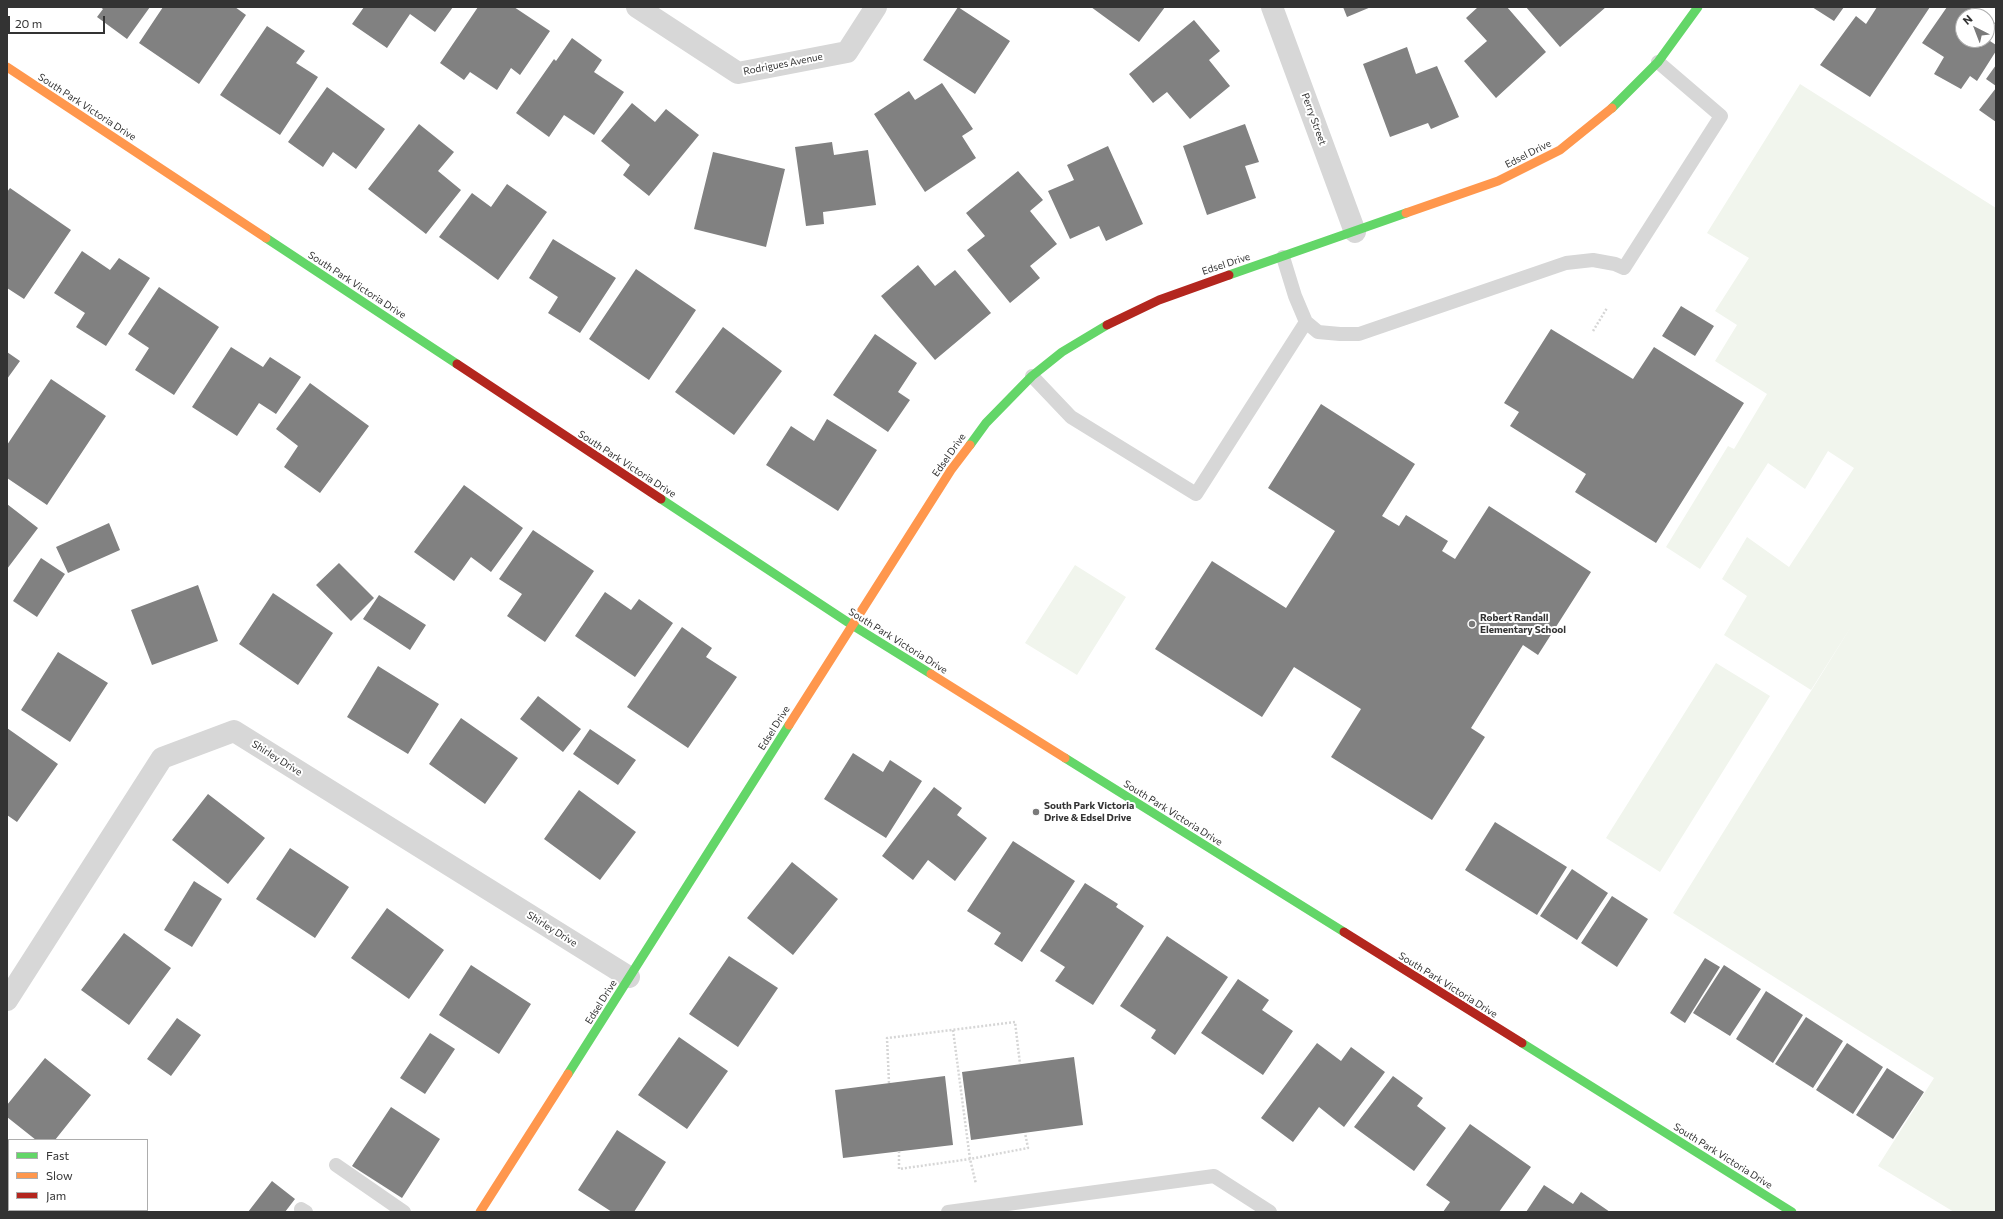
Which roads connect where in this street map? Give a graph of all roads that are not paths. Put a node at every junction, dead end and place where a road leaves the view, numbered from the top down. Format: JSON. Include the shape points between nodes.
{"nodes":[{"id":1,"x":637,"y":7,"type":"edge"},
{"id":2,"x":876,"y":7,"type":"edge"},
{"id":3,"x":1272,"y":7,"type":"edge"},
{"id":4,"x":1698,"y":7,"type":"edge"},
{"id":5,"x":1658,"y":62,"type":"junction"},
{"id":6,"x":7,"y":67,"type":"edge"},
{"id":7,"x":1355,"y":232,"type":"junction"},
{"id":8,"x":1283,"y":257,"type":"junction"},
{"id":9,"x":1306,"y":322,"type":"junction"},
{"id":10,"x":1032,"y":376,"type":"junction"},
{"id":11,"x":852,"y":625,"type":"junction"},
{"id":12,"x":629,"y":978,"type":"junction"},
{"id":13,"x":7,"y":1000,"type":"edge"},
{"id":14,"x":336,"y":1165,"type":"dead end"},
{"id":15,"x":404,"y":1212,"type":"edge"},
{"id":16,"x":480,"y":1212,"type":"edge"},
{"id":17,"x":948,"y":1212,"type":"edge"},
{"id":18,"x":1270,"y":1212,"type":"edge"},
{"id":19,"x":1792,"y":1212,"type":"edge"}],
"edges":[{"from":1,"to":2,"type":"street","name":"Rodrigues Avenue","via":[[738,73],[847,52]]},
{"from":3,"to":7,"type":"street","name":"Perry Street"},
{"from":4,"to":5,"type":"main road","name":"Edsel Drive"},
{"from":5,"to":7,"type":"main road","name":"Edsel Drive","via":[[1625,97],[1560,150],[1498,181]]},
{"from":5,"to":9,"type":"lane","via":[[1720,116],[1624,268],[1593,260],[1566,263],[1359,334],[1318,332]]},
{"from":6,"to":11,"type":"main road","name":"South Park Victoria Drive"},
{"from":7,"to":8,"type":"main road","name":"Edsel Drive"},
{"from":8,"to":9,"type":"lane"},
{"from":8,"to":10,"type":"main road","name":"Edsel Drive","via":[[1158,300],[1102,327],[1062,352]]},
{"from":9,"to":10,"type":"lane","via":[[1196,494],[1071,417]]},
{"from":10,"to":11,"type":"main road","name":"Edsel Drive","via":[[986,423],[951,470]]},
{"from":11,"to":12,"type":"main road","name":"Edsel Drive"},
{"from":11,"to":19,"type":"main road","name":"South Park Victoria Drive"},
{"from":12,"to":13,"type":"street","name":"Shirley Drive","via":[[234,731],[162,758]]},
{"from":12,"to":16,"type":"main road","name":"Edsel Drive"},
{"from":14,"to":15,"type":"lane"},
{"from":17,"to":18,"type":"lane","via":[[1214,1176]]}]}
